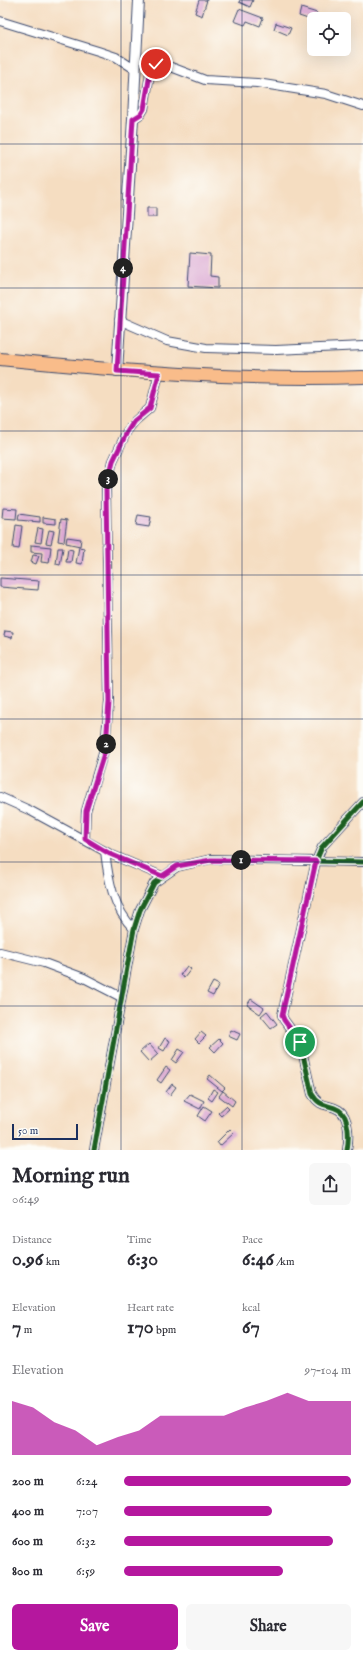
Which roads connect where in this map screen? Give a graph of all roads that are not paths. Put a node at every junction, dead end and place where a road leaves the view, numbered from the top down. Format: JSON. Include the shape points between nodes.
{"nodes":[{"id":1,"x":139,"y":0,"type":"edge"},
{"id":2,"x":0,"y":21,"type":"edge"},
{"id":3,"x":136,"y":70,"type":"junction"},
{"id":4,"x":363,"y":106,"type":"edge"},
{"id":5,"x":133,"y":119,"type":"junction"},
{"id":6,"x":119,"y":320,"type":"junction"},
{"id":7,"x":363,"y":346,"type":"edge"},
{"id":8,"x":0,"y":358,"type":"edge"},
{"id":9,"x":117,"y":371,"type":"junction"},
{"id":10,"x":159,"y":374,"type":"junction"},
{"id":11,"x":363,"y":377,"type":"edge"},
{"id":12,"x":0,"y":797,"type":"edge"},
{"id":13,"x":363,"y":802,"type":"edge"},
{"id":14,"x":85,"y":839,"type":"junction"},
{"id":15,"x":105,"y":851,"type":"junction"},
{"id":16,"x":316,"y":861,"type":"junction"},
{"id":17,"x":363,"y":862,"type":"edge"},
{"id":18,"x":162,"y":876,"type":"junction"},
{"id":19,"x":134,"y":928,"type":"junction"},
{"id":20,"x":0,"y":952,"type":"edge"},
{"id":21,"x":121,"y":997,"type":"junction"},
{"id":22,"x":94,"y":1150,"type":"edge"},
{"id":23,"x":347,"y":1150,"type":"edge"}],
"edges":[{"from":1,"to":3,"type":"street"},
{"from":2,"to":3,"type":"street","via":[[116,57]]},
{"from":3,"to":5,"type":"street"},
{"from":4,"to":5,"type":"street","via":[[326,94],[257,83],[205,80],[156,64],[151,68],[144,109]]},
{"from":5,"to":6,"type":"street"},
{"from":6,"to":7,"type":"street","via":[[167,341],[206,348],[300,349]]},
{"from":6,"to":9,"type":"street"},
{"from":8,"to":9,"type":"main road"},
{"from":9,"to":10,"type":"main road"},
{"from":10,"to":11,"type":"main road"},
{"from":10,"to":14,"type":"street","via":[[150,408],[134,421],[127,432],[113,461],[106,489],[109,702],[106,747],[86,811]]},
{"from":12,"to":14,"type":"street"},
{"from":13,"to":16,"type":"street","via":[[322,847]]},
{"from":14,"to":15,"type":"street"},
{"from":15,"to":18,"type":"street"},
{"from":15,"to":19,"type":"street","via":[[110,886],[124,919]]},
{"from":16,"to":17,"type":"street"},
{"from":16,"to":18,"type":"street","via":[[211,860],[177,866]]},
{"from":16,"to":23,"type":"street","via":[[282,1015],[300,1042],[315,1099],[342,1113],[348,1134]]},
{"from":18,"to":19,"type":"street","via":[[154,883],[145,899]]},
{"from":19,"to":21,"type":"street"},
{"from":20,"to":21,"type":"street","via":[[44,963],[84,978]]},
{"from":21,"to":22,"type":"street"}]}
